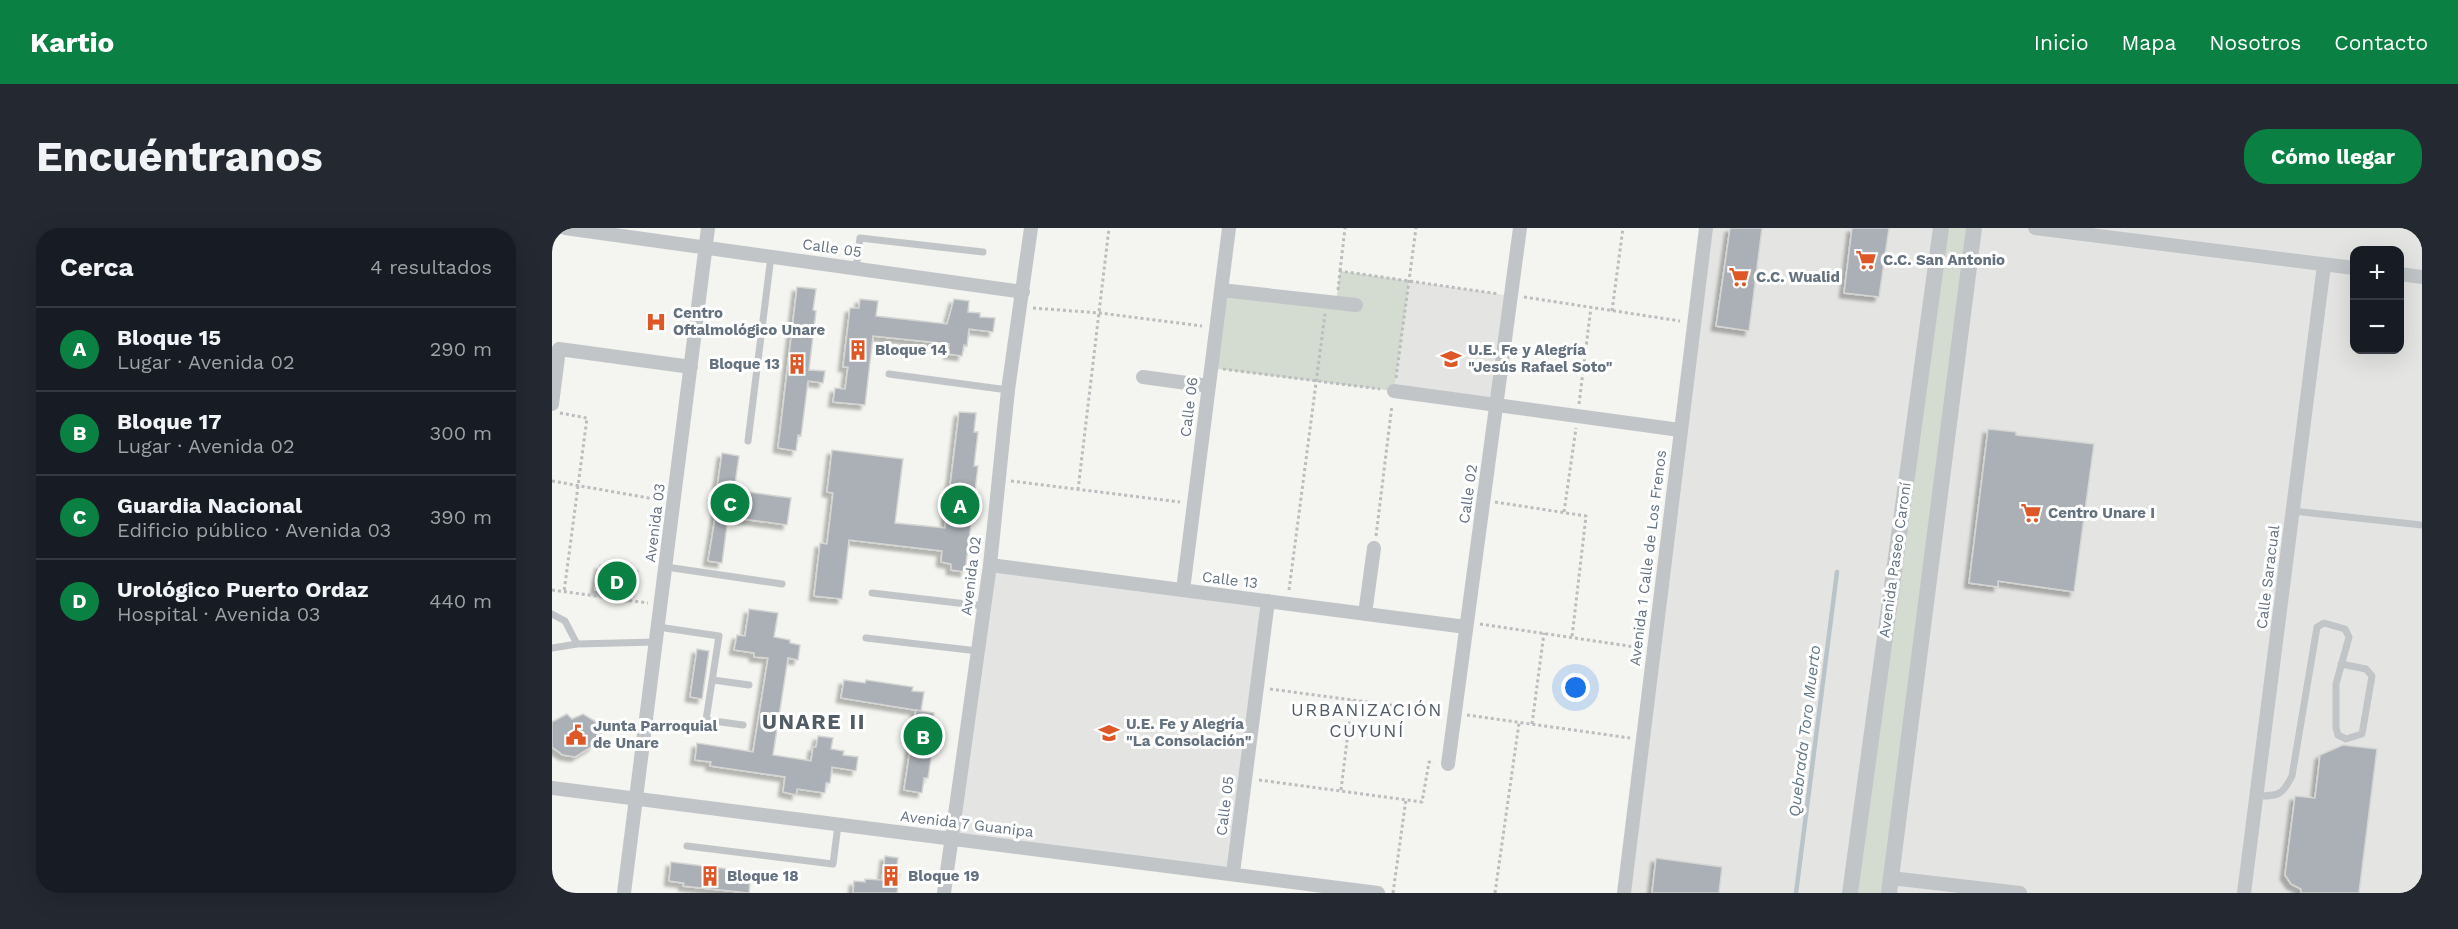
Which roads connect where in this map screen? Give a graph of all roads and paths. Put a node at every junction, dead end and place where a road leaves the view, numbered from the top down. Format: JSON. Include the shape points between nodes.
{"nodes":[{"id":1,"x":566,"y":228,"type":"edge"},
{"id":2,"x":708,"y":228,"type":"edge"},
{"id":3,"x":1031,"y":228,"type":"edge"},
{"id":4,"x":1109,"y":228,"type":"edge"},
{"id":5,"x":1229,"y":228,"type":"edge"},
{"id":6,"x":1345,"y":228,"type":"edge"},
{"id":7,"x":1416,"y":228,"type":"edge"},
{"id":8,"x":1520,"y":228,"type":"edge"},
{"id":9,"x":1623,"y":228,"type":"edge"},
{"id":10,"x":1706,"y":228,"type":"edge"},
{"id":11,"x":1941,"y":228,"type":"edge"},
{"id":12,"x":1974,"y":228,"type":"edge"},
{"id":13,"x":2035,"y":228,"type":"edge"},
{"id":14,"x":595,"y":230,"type":"edge"},
{"id":15,"x":706,"y":248,"type":"junction"},
{"id":16,"x":983,"y":252,"type":"dead end"},
{"id":17,"x":771,"y":256,"type":"junction"},
{"id":18,"x":2324,"y":265,"type":"junction"},
{"id":19,"x":856,"y":268,"type":"junction"},
{"id":20,"x":2350,"y":268,"type":"edge"},
{"id":21,"x":1340,"y":272,"type":"junction"},
{"id":22,"x":2404,"y":275,"type":"edge"},
{"id":23,"x":2422,"y":277,"type":"edge"},
{"id":24,"x":1409,"y":281,"type":"junction"},
{"id":25,"x":1221,"y":290,"type":"junction"},
{"id":26,"x":1023,"y":292,"type":"junction"},
{"id":27,"x":1512,"y":296,"type":"junction"},
{"id":28,"x":1331,"y":303,"type":"junction"},
{"id":29,"x":1356,"y":305,"type":"dead end"},
{"id":30,"x":1021,"y":307,"type":"junction"},
{"id":31,"x":1591,"y":307,"type":"junction"},
{"id":32,"x":1612,"y":310,"type":"junction"},
{"id":33,"x":1100,"y":313,"type":"junction"},
{"id":34,"x":1694,"y":323,"type":"junction"},
{"id":35,"x":1216,"y":328,"type":"junction"},
{"id":36,"x":691,"y":367,"type":"junction"},
{"id":37,"x":1211,"y":368,"type":"junction"},
{"id":38,"x":889,"y":374,"type":"dead end"},
{"id":39,"x":1143,"y":377,"type":"dead end"},
{"id":40,"x":1317,"y":382,"type":"junction"},
{"id":41,"x":1209,"y":386,"type":"junction"},
{"id":42,"x":1008,"y":390,"type":"junction"},
{"id":43,"x":1394,"y":391,"type":"junction"},
{"id":44,"x":552,"y":404,"type":"edge"},
{"id":45,"x":1497,"y":405,"type":"junction"},
{"id":46,"x":552,"y":412,"type":"edge"},
{"id":47,"x":1577,"y":416,"type":"junction"},
{"id":48,"x":1680,"y":430,"type":"junction"},
{"id":49,"x":748,"y":441,"type":"dead end"},
{"id":50,"x":1000,"y":480,"type":"junction"},
{"id":51,"x":552,"y":481,"type":"edge"},
{"id":52,"x":578,"y":485,"type":"junction"},
{"id":53,"x":1078,"y":490,"type":"junction"},
{"id":54,"x":1484,"y":500,"type":"junction"},
{"id":55,"x":674,"y":502,"type":"junction"},
{"id":56,"x":1194,"y":504,"type":"junction"},
{"id":57,"x":2293,"y":511,"type":"junction"},
{"id":58,"x":1564,"y":513,"type":"junction"},
{"id":59,"x":2422,"y":525,"type":"edge"},
{"id":60,"x":1374,"y":548,"type":"joint"},
{"id":61,"x":990,"y":565,"type":"junction"},
{"id":62,"x":666,"y":567,"type":"junction"},
{"id":63,"x":782,"y":584,"type":"dead end"},
{"id":64,"x":552,"y":590,"type":"edge"},
{"id":65,"x":1183,"y":590,"type":"junction"},
{"id":66,"x":564,"y":592,"type":"junction"},
{"id":67,"x":872,"y":593,"type":"dead end"},
{"id":68,"x":1268,"y":601,"type":"junction"},
{"id":69,"x":1287,"y":604,"type":"junction"},
{"id":70,"x":661,"y":605,"type":"junction"},
{"id":71,"x":984,"y":606,"type":"junction"},
{"id":72,"x":552,"y":614,"type":"edge"},
{"id":73,"x":1365,"y":614,"type":"junction"},
{"id":74,"x":658,"y":627,"type":"junction"},
{"id":75,"x":1466,"y":627,"type":"junction"},
{"id":76,"x":1544,"y":633,"type":"junction"},
{"id":77,"x":866,"y":638,"type":"dead end"},
{"id":78,"x":1572,"y":638,"type":"junction"},
{"id":79,"x":656,"y":642,"type":"junction"},
{"id":80,"x":577,"y":644,"type":"junction"},
{"id":81,"x":552,"y":648,"type":"edge"},
{"id":82,"x":1652,"y":650,"type":"junction"},
{"id":83,"x":978,"y":651,"type":"junction"},
{"id":84,"x":2341,"y":664,"type":"junction"},
{"id":85,"x":713,"y":680,"type":"junction"},
{"id":86,"x":749,"y":685,"type":"dead end"},
{"id":87,"x":1257,"y":687,"type":"junction"},
{"id":88,"x":1352,"y":700,"type":"junction"},
{"id":89,"x":1454,"y":714,"type":"junction"},
{"id":90,"x":1519,"y":723,"type":"junction"},
{"id":91,"x":1532,"y":724,"type":"junction"},
{"id":92,"x":743,"y":725,"type":"dead end"},
{"id":93,"x":1642,"y":740,"type":"junction"},
{"id":94,"x":1448,"y":764,"type":"joint"},
{"id":95,"x":1245,"y":778,"type":"junction"},
{"id":96,"x":552,"y":788,"type":"edge"},
{"id":97,"x":1341,"y":791,"type":"junction"},
{"id":98,"x":2256,"y":796,"type":"junction"},
{"id":99,"x":637,"y":799,"type":"junction"},
{"id":100,"x":1406,"y":799,"type":"junction"},
{"id":101,"x":838,"y":825,"type":"junction"},
{"id":102,"x":953,"y":839,"type":"junction"},
{"id":103,"x":687,"y":846,"type":"dead end"},
{"id":104,"x":1233,"y":873,"type":"junction"},
{"id":105,"x":1890,"y":886,"type":"edge"},
{"id":106,"x":1336,"y":890,"type":"edge"},
{"id":107,"x":624,"y":893,"type":"edge"},
{"id":108,"x":944,"y":893,"type":"edge"},
{"id":109,"x":1378,"y":893,"type":"edge"},
{"id":110,"x":1394,"y":893,"type":"edge"},
{"id":111,"x":1495,"y":893,"type":"edge"},
{"id":112,"x":1624,"y":893,"type":"edge"},
{"id":113,"x":1850,"y":893,"type":"edge"},
{"id":114,"x":2020,"y":893,"type":"edge"},
{"id":115,"x":2244,"y":893,"type":"edge"}],
"edges":[{"from":1,"to":14,"type":"street","name":"Calle 05"},
{"from":2,"to":15,"type":"street","name":"Avenida 03"},
{"from":3,"to":26,"type":"street","name":"Avenida 02"},
{"from":4,"to":33,"type":"path"},
{"from":5,"to":25,"type":"street","name":"Calle 06"},
{"from":6,"to":21,"type":"path"},
{"from":7,"to":24,"type":"path"},
{"from":8,"to":27,"type":"street","name":"Calle 02"},
{"from":9,"to":32,"type":"path"},
{"from":10,"to":34,"type":"street","name":"Avenida 1 Calle de Los Frenos"},
{"from":11,"to":113,"type":"street","name":"Avenida Paseo Caroní"},
{"from":12,"to":105,"type":"street"},
{"from":13,"to":18,"type":"street"},
{"from":14,"to":15,"type":"street","name":"Calle 05"},
{"from":15,"to":17,"type":"street","name":"Calle 05"},
{"from":15,"to":36,"type":"street","name":"Avenida 03"},
{"from":16,"to":19,"type":"lane","via":[[860,238]]},
{"from":17,"to":19,"type":"street","name":"Calle 05"},
{"from":17,"to":49,"type":"lane"},
{"from":18,"to":20,"type":"street"},
{"from":18,"to":57,"type":"street","name":"Calle Saracual"},
{"from":19,"to":26,"type":"street","name":"Calle 05"},
{"from":21,"to":24,"type":"path"},
{"from":21,"to":28,"type":"path"},
{"from":22,"to":23,"type":"street"},
{"from":24,"to":27,"type":"path"},
{"from":24,"to":43,"type":"path"},
{"from":25,"to":28,"type":"street"},
{"from":25,"to":35,"type":"street","name":"Calle 06"},
{"from":26,"to":30,"type":"street","name":"Avenida 02"},
{"from":27,"to":31,"type":"path"},
{"from":27,"to":45,"type":"street","name":"Calle 02"},
{"from":28,"to":29,"type":"street"},
{"from":28,"to":40,"type":"path"},
{"from":30,"to":33,"type":"path"},
{"from":30,"to":42,"type":"street","name":"Avenida 02"},
{"from":31,"to":32,"type":"path"},
{"from":31,"to":47,"type":"path"},
{"from":32,"to":34,"type":"path"},
{"from":33,"to":35,"type":"path"},
{"from":33,"to":53,"type":"path"},
{"from":34,"to":48,"type":"street","name":"Avenida 1 Calle de Los Frenos"},
{"from":35,"to":37,"type":"street","name":"Calle 06"},
{"from":36,"to":44,"type":"street","via":[[560,349]]},
{"from":36,"to":55,"type":"street","name":"Avenida 03"},
{"from":37,"to":40,"type":"path"},
{"from":37,"to":41,"type":"street","name":"Calle 06"},
{"from":38,"to":42,"type":"lane"},
{"from":39,"to":41,"type":"street"},
{"from":40,"to":43,"type":"path"},
{"from":40,"to":69,"type":"path"},
{"from":41,"to":56,"type":"street","name":"Calle 06"},
{"from":42,"to":50,"type":"street","name":"Avenida 02"},
{"from":43,"to":45,"type":"street"},
{"from":43,"to":60,"type":"path"},
{"from":45,"to":47,"type":"street"},
{"from":45,"to":54,"type":"street","name":"Calle 02"},
{"from":46,"to":52,"type":"path","via":[[587,418]]},
{"from":47,"to":48,"type":"street"},
{"from":47,"to":58,"type":"path"},
{"from":48,"to":82,"type":"street","name":"Avenida 1 Calle de Los Frenos"},
{"from":50,"to":53,"type":"path"},
{"from":50,"to":61,"type":"street","name":"Avenida 02"},
{"from":51,"to":52,"type":"path"},
{"from":52,"to":55,"type":"path"},
{"from":52,"to":66,"type":"path"},
{"from":53,"to":56,"type":"path"},
{"from":54,"to":58,"type":"path"},
{"from":54,"to":75,"type":"street","name":"Calle 02"},
{"from":55,"to":62,"type":"street","name":"Avenida 03"},
{"from":56,"to":65,"type":"street","name":"Calle 06"},
{"from":57,"to":59,"type":"lane"},
{"from":57,"to":98,"type":"street","name":"Calle Saracual"},
{"from":58,"to":78,"type":"path","via":[[1586,516]]},
{"from":60,"to":73,"type":"street"},
{"from":61,"to":65,"type":"street","name":"Calle 13"},
{"from":61,"to":71,"type":"street","name":"Avenida 02"},
{"from":62,"to":63,"type":"lane"},
{"from":62,"to":70,"type":"street","name":"Avenida 03"},
{"from":64,"to":66,"type":"path"},
{"from":65,"to":68,"type":"street","name":"Calle 13"},
{"from":66,"to":70,"type":"path"},
{"from":67,"to":71,"type":"lane"},
{"from":68,"to":69,"type":"street","name":"Calle 13"},
{"from":68,"to":87,"type":"street","name":"Calle 05"},
{"from":69,"to":73,"type":"street","name":"Calle 13"},
{"from":70,"to":74,"type":"street","name":"Avenida 03"},
{"from":71,"to":83,"type":"street","name":"Avenida 02"},
{"from":72,"to":80,"type":"lane","via":[[565,621]]},
{"from":73,"to":75,"type":"street","name":"Calle 13"},
{"from":74,"to":79,"type":"street","name":"Avenida 03"},
{"from":74,"to":85,"type":"lane","via":[[719,636]]},
{"from":75,"to":76,"type":"path","via":[[1482,623]]},
{"from":75,"to":89,"type":"street","name":"Calle 02"},
{"from":76,"to":78,"type":"path"},
{"from":76,"to":91,"type":"path"},
{"from":77,"to":83,"type":"lane"},
{"from":78,"to":82,"type":"path"},
{"from":79,"to":80,"type":"lane"},
{"from":79,"to":99,"type":"street","name":"Avenida 03"},
{"from":80,"to":81,"type":"lane"},
{"from":82,"to":93,"type":"street","name":"Avenida 1 Calle de Los Frenos"},
{"from":83,"to":102,"type":"street","name":"Avenida 02"},
{"from":84,"to":84,"type":"lane","via":[[2336,684],[2336,728],[2338,735],[2346,739],[2362,734],[2372,676],[2366,669]]},
{"from":84,"to":98,"type":"lane","via":[[2349,637],[2345,629],[2325,623],[2317,627],[2292,776],[2278,796]]},
{"from":85,"to":86,"type":"lane"},
{"from":85,"to":92,"type":"lane","via":[[706,720]]},
{"from":87,"to":88,"type":"path"},
{"from":87,"to":95,"type":"street","name":"Calle 05"},
{"from":88,"to":89,"type":"path"},
{"from":88,"to":97,"type":"path"},
{"from":89,"to":90,"type":"path"},
{"from":89,"to":94,"type":"street","name":"Calle 02"},
{"from":90,"to":91,"type":"path"},
{"from":90,"to":111,"type":"path"},
{"from":91,"to":93,"type":"path"},
{"from":93,"to":112,"type":"street","name":"Avenida 1 Calle de Los Frenos"},
{"from":94,"to":100,"type":"path","via":[[1429,762],[1422,802]]},
{"from":95,"to":97,"type":"path"},
{"from":95,"to":104,"type":"street","name":"Calle 05"},
{"from":96,"to":99,"type":"street","name":"Avenida 7 Guanipa"},
{"from":97,"to":100,"type":"path"},
{"from":98,"to":115,"type":"street","name":"Calle Saracual"},
{"from":99,"to":101,"type":"street","name":"Avenida 7 Guanipa"},
{"from":99,"to":107,"type":"street","name":"Avenida 03"},
{"from":100,"to":110,"type":"path"},
{"from":101,"to":102,"type":"street","name":"Avenida 7 Guanipa"},
{"from":101,"to":103,"type":"lane","via":[[833,864]]},
{"from":102,"to":104,"type":"street","name":"Avenida 7 Guanipa"},
{"from":102,"to":108,"type":"street","name":"Avenida 02"},
{"from":104,"to":106,"type":"street","name":"Avenida 7 Guanipa"},
{"from":105,"to":114,"type":"street"},
{"from":106,"to":109,"type":"street","name":"Avenida 7 Guanipa"}]}
